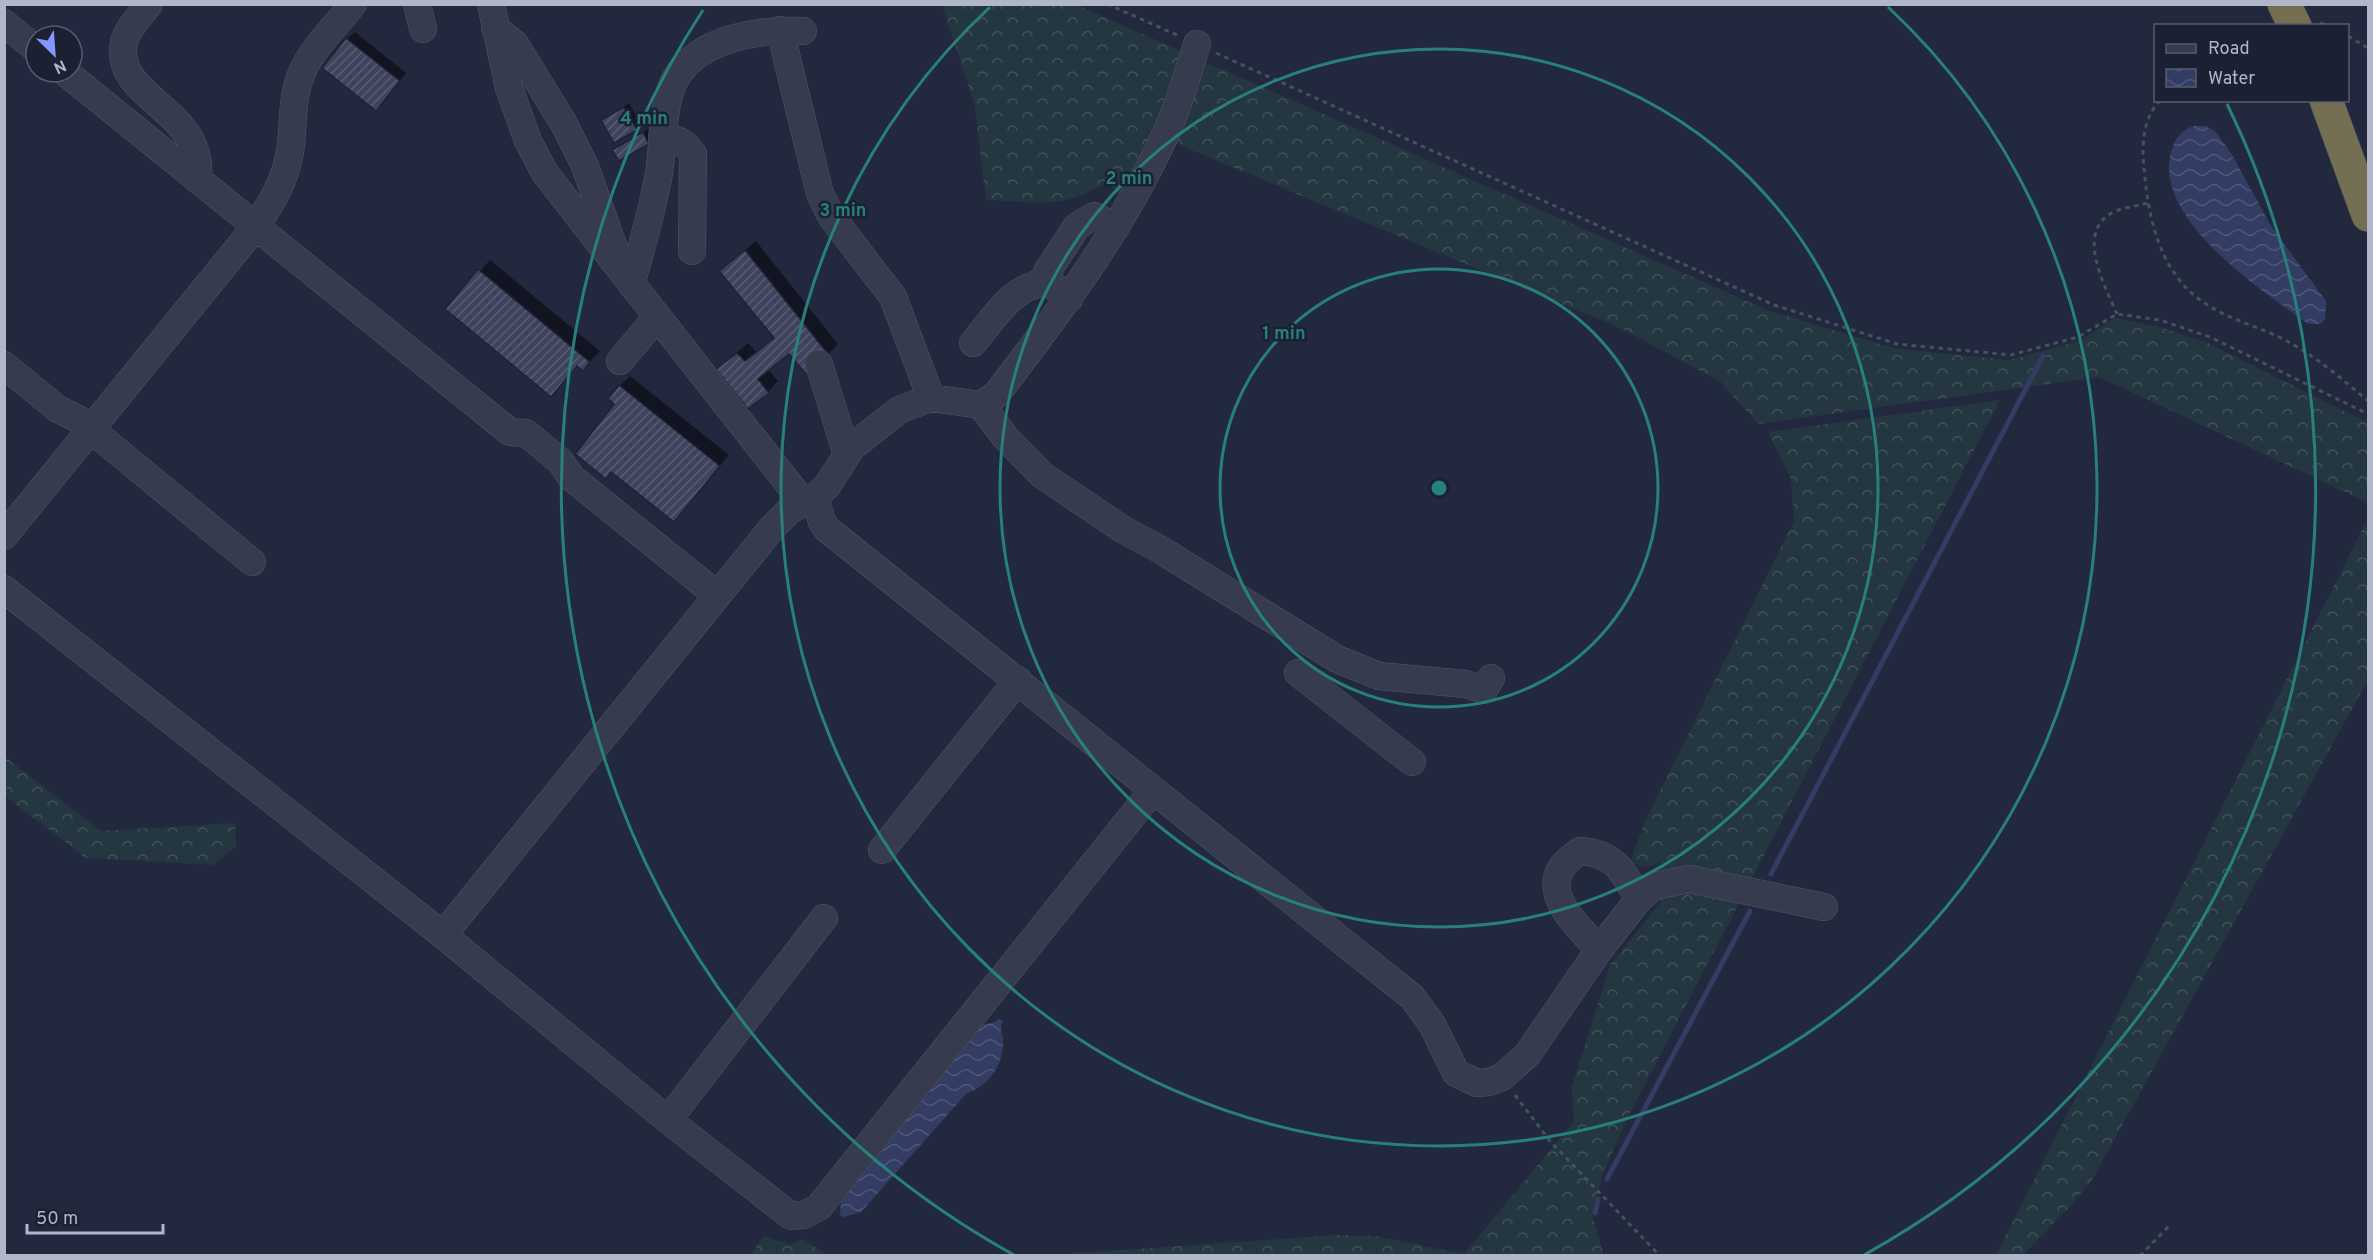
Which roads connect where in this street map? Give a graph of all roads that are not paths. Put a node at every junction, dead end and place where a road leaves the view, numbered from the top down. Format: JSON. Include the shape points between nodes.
{"nodes":[{"id":1,"x":149,"y":4,"type":"edge"},
{"id":2,"x":353,"y":4,"type":"edge"},
{"id":3,"x":2284,"y":4,"type":"edge"},
{"id":4,"x":493,"y":16,"type":"edge"},
{"id":5,"x":4,"y":23,"type":"edge"},
{"id":6,"x":2294,"y":24,"type":"edge"},
{"id":7,"x":24,"y":39,"type":"edge"},
{"id":8,"x":1197,"y":45,"type":"road end"},
{"id":9,"x":80,"y":84,"type":"edge"},
{"id":10,"x":2327,"y":102,"type":"edge"},
{"id":11,"x":662,"y":136,"type":"junction"},
{"id":12,"x":198,"y":180,"type":"junction"},
{"id":13,"x":2368,"y":215,"type":"edge"},
{"id":14,"x":256,"y":226,"type":"junction"},
{"id":15,"x":692,"y":250,"type":"dead end"},
{"id":16,"x":626,"y":277,"type":"junction"},
{"id":17,"x":1059,"y":291,"type":"junction"},
{"id":18,"x":657,"y":317,"type":"junction"},
{"id":19,"x":973,"y":343,"type":"dead end"},
{"id":20,"x":620,"y":361,"type":"dead end"},
{"id":21,"x":819,"y":364,"type":"dead end"},
{"id":22,"x":4,"y":365,"type":"edge"},
{"id":23,"x":931,"y":398,"type":"junction"},
{"id":24,"x":981,"y":405,"type":"junction"},
{"id":25,"x":91,"y":430,"type":"junction"},
{"id":26,"x":847,"y":454,"type":"junction"},
{"id":27,"x":809,"y":499,"type":"junction"},
{"id":28,"x":4,"y":536,"type":"edge"},
{"id":29,"x":252,"y":562,"type":"dead end"},
{"id":30,"x":4,"y":589,"type":"edge"},
{"id":31,"x":717,"y":595,"type":"junction"},
{"id":32,"x":1347,"y":663,"type":"junction"},
{"id":33,"x":1298,"y":673,"type":"dead end"},
{"id":34,"x":1491,"y":678,"type":"dead end"},
{"id":35,"x":1018,"y":680,"type":"junction"},
{"id":36,"x":1326,"y":695,"type":"junction"},
{"id":37,"x":1412,"y":762,"type":"dead end"},
{"id":38,"x":1154,"y":790,"type":"junction"},
{"id":39,"x":882,"y":850,"type":"dead end"},
{"id":40,"x":1639,"y":899,"type":"junction"},
{"id":41,"x":1824,"y":907,"type":"dead end"},
{"id":42,"x":824,"y":918,"type":"dead end"},
{"id":43,"x":443,"y":935,"type":"junction"},
{"id":44,"x":1599,"y":950,"type":"junction"},
{"id":45,"x":668,"y":1120,"type":"junction"}],
"edges":[{"from":1,"to":12,"type":"lane","via":[[124,43],[127,70],[141,90],[190,136],[200,164]]},
{"from":2,"to":14,"type":"lane","via":[[301,73],[285,176]]},
{"from":3,"to":6,"type":"highway"},
{"from":4,"to":16,"type":"lane","via":[[515,44],[564,124],[585,166]]},
{"from":4,"to":16,"type":"lane","via":[[509,88],[536,159]]},
{"from":5,"to":7,"type":"lane"},
{"from":8,"to":17,"type":"lane","via":[[1166,134],[1116,226]]},
{"from":9,"to":12,"type":"lane"},
{"from":10,"to":13,"type":"highway"},
{"from":11,"to":15,"type":"lane","via":[[678,139],[693,154]]},
{"from":11,"to":16,"type":"lane","via":[[648,227]]},
{"from":11,"to":23,"type":"lane","via":[[669,94],[687,64],[699,53],[716,45],[791,30],[820,194],[831,216],[893,297]]},
{"from":12,"to":14,"type":"lane"},
{"from":14,"to":25,"type":"lane"},
{"from":14,"to":31,"type":"lane","via":[[510,432],[526,433],[560,461],[572,478]]},
{"from":16,"to":18,"type":"lane"},
{"from":17,"to":19,"type":"lane","via":[[1031,284],[1015,293]]},
{"from":17,"to":24,"type":"lane","via":[[996,395]]},
{"from":18,"to":20,"type":"lane"},
{"from":18,"to":27,"type":"lane"},
{"from":21,"to":26,"type":"lane"},
{"from":22,"to":25,"type":"lane"},
{"from":23,"to":24,"type":"lane"},
{"from":23,"to":26,"type":"lane","via":[[899,410]]},
{"from":24,"to":32,"type":"lane","via":[[1042,475],[1122,529]]},
{"from":25,"to":28,"type":"lane"},
{"from":25,"to":29,"type":"lane"},
{"from":26,"to":27,"type":"lane","via":[[827,486]]},
{"from":27,"to":31,"type":"lane","via":[[772,528]]},
{"from":27,"to":35,"type":"lane","via":[[826,529]]},
{"from":30,"to":43,"type":"lane"},
{"from":31,"to":43,"type":"lane"},
{"from":32,"to":34,"type":"lane","via":[[1379,676],[1466,684],[1484,690]]},
{"from":32,"to":36,"type":"lane"},
{"from":33,"to":36,"type":"lane"},
{"from":35,"to":38,"type":"lane"},
{"from":35,"to":39,"type":"lane"},
{"from":36,"to":37,"type":"lane"},
{"from":38,"to":44,"type":"lane","via":[[1412,997],[1432,1024],[1456,1073],[1477,1083],[1502,1077],[1527,1055]]},
{"from":38,"to":45,"type":"lane","via":[[814,1210],[797,1216],[782,1211]]},
{"from":40,"to":41,"type":"lane","via":[[1655,886],[1689,879]]},
{"from":40,"to":44,"type":"lane"},
{"from":40,"to":44,"type":"lane","via":[[1618,867],[1598,852],[1580,850],[1561,866],[1555,889],[1562,906]]},
{"from":42,"to":45,"type":"lane"},
{"from":43,"to":45,"type":"lane"}]}
